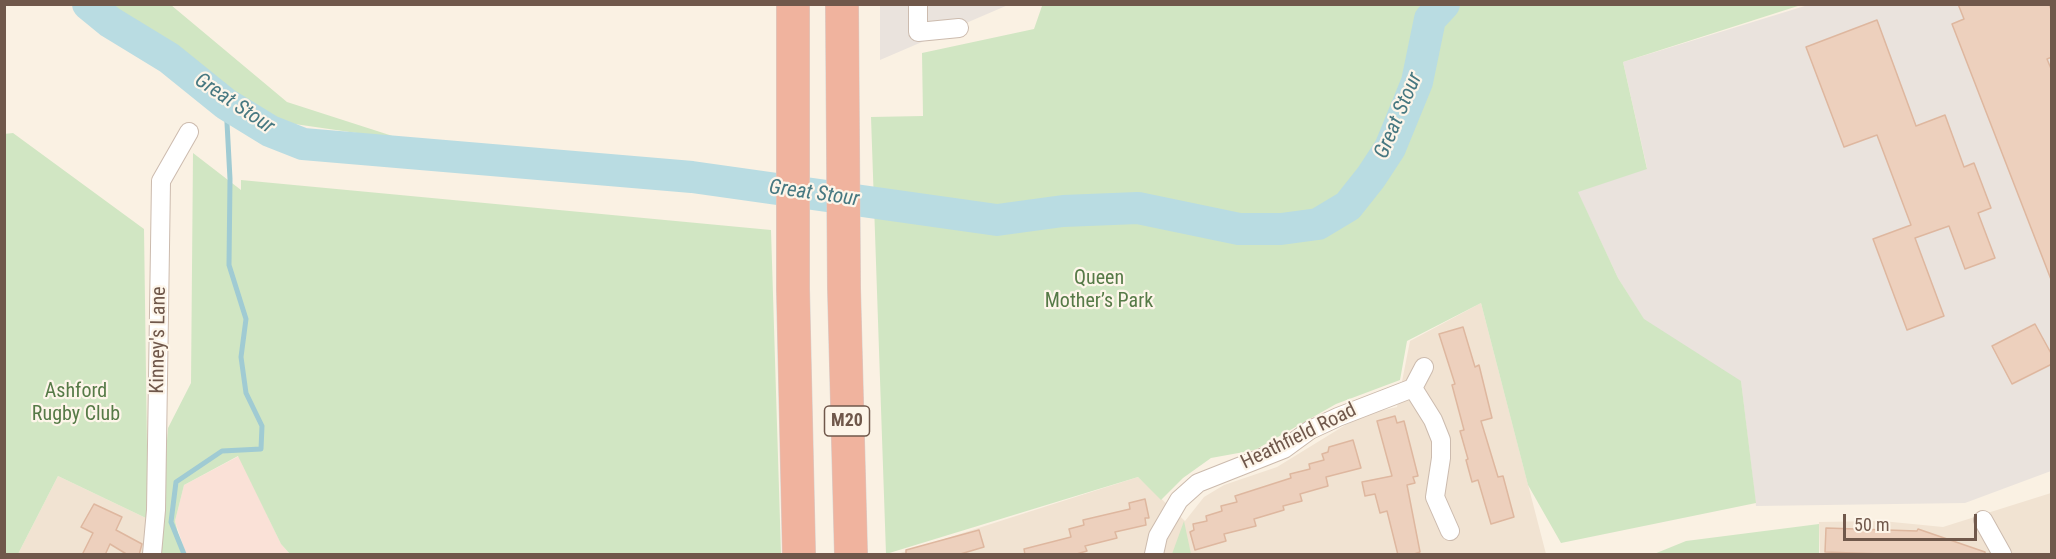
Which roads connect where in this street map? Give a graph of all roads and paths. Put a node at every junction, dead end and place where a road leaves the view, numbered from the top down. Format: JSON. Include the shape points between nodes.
{"nodes":[{"id":1,"x":793,"y":4,"type":"edge"},
{"id":2,"x":842,"y":4,"type":"edge"},
{"id":3,"x":918,"y":4,"type":"edge"},
{"id":4,"x":959,"y":28,"type":"dead end"},
{"id":5,"x":189,"y":132,"type":"dead end"},
{"id":6,"x":1424,"y":367,"type":"dead end"},
{"id":7,"x":1413,"y":388,"type":"junction"},
{"id":8,"x":1983,"y":520,"type":"dead end"},
{"id":9,"x":1450,"y":531,"type":"dead end"},
{"id":10,"x":152,"y":555,"type":"edge"},
{"id":11,"x":799,"y":555,"type":"edge"},
{"id":12,"x":850,"y":555,"type":"edge"},
{"id":13,"x":1154,"y":555,"type":"edge"},
{"id":14,"x":2002,"y":555,"type":"edge"}],
"edges":[{"from":1,"to":11,"type":"highway","number":"M20"},
{"from":2,"to":12,"type":"highway","number":"M20"},
{"from":3,"to":4,"type":"street","via":[[918,32]]},
{"from":5,"to":10,"type":"street","name":"Kinney's Lane","via":[[161,181]]},
{"from":6,"to":7,"type":"street"},
{"from":7,"to":9,"type":"street","via":[[1441,440],[1435,497]]},
{"from":7,"to":13,"type":"street","name":"Heathfield Road","via":[[1338,417],[1310,430],[1284,449],[1198,483],[1179,500],[1158,536]]},
{"from":8,"to":14,"type":"street"}]}
